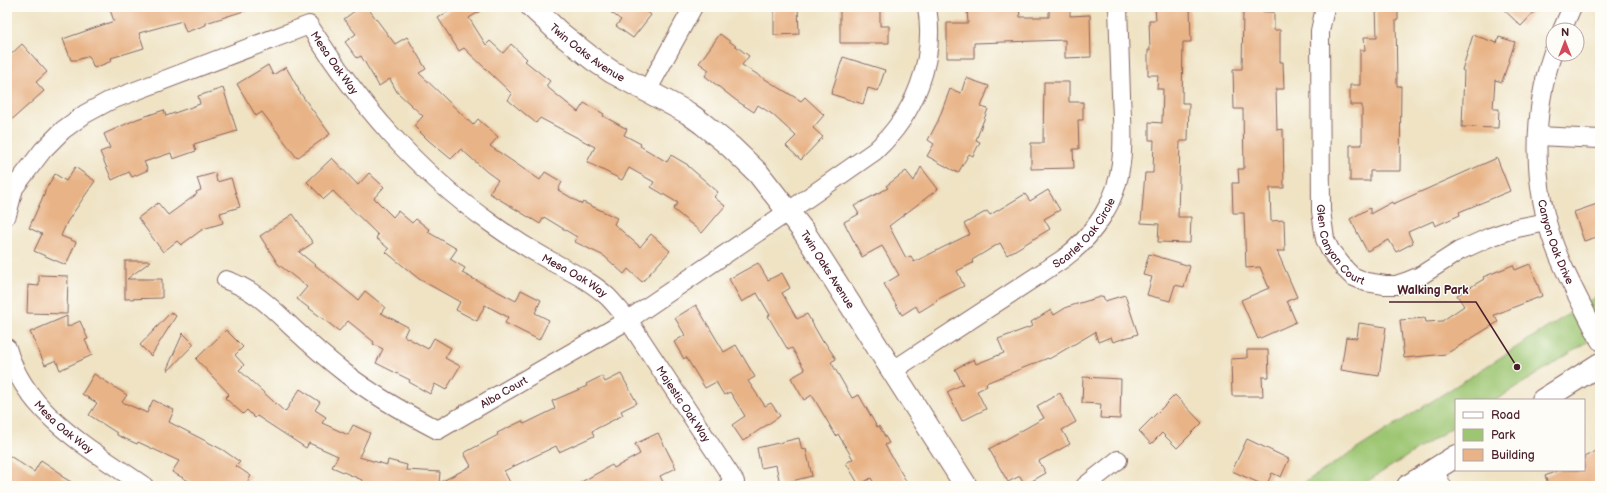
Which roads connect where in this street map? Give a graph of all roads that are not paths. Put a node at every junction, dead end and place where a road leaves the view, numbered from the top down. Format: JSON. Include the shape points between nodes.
{"nodes":[{"id":1,"x":532,"y":7,"type":"edge"},
{"id":2,"x":693,"y":7,"type":"edge"},
{"id":3,"x":927,"y":7,"type":"edge"},
{"id":4,"x":1118,"y":7,"type":"edge"},
{"id":5,"x":1572,"y":7,"type":"edge"},
{"id":6,"x":1324,"y":8,"type":"edge"},
{"id":7,"x":1565,"y":22,"type":"edge"},
{"id":8,"x":1550,"y":62,"type":"edge"},
{"id":9,"x":647,"y":91,"type":"junction"},
{"id":10,"x":1538,"y":136,"type":"junction"},
{"id":11,"x":1600,"y":139,"type":"edge"},
{"id":12,"x":11,"y":186,"type":"edge"},
{"id":13,"x":789,"y":211,"type":"junction"},
{"id":14,"x":7,"y":215,"type":"edge"},
{"id":15,"x":1547,"y":222,"type":"junction"},
{"id":16,"x":226,"y":280,"type":"dead end"},
{"id":17,"x":628,"y":320,"type":"junction"},
{"id":18,"x":1600,"y":341,"type":"edge"},
{"id":19,"x":7,"y":348,"type":"edge"},
{"id":20,"x":1600,"y":364,"type":"edge"},
{"id":21,"x":892,"y":371,"type":"junction"},
{"id":22,"x":1545,"y":399,"type":"edge"},
{"id":23,"x":1455,"y":457,"type":"edge"},
{"id":24,"x":1118,"y":460,"type":"dead end"},
{"id":25,"x":1438,"y":478,"type":"edge"},
{"id":26,"x":144,"y":486,"type":"edge"},
{"id":27,"x":728,"y":486,"type":"edge"},
{"id":28,"x":966,"y":486,"type":"edge"},
{"id":29,"x":1086,"y":486,"type":"edge"},
{"id":30,"x":1408,"y":486,"type":"edge"}],
"edges":[{"from":1,"to":9,"type":"street","name":"Twin Oaks Avenue","via":[[577,48],[612,72]]},
{"from":2,"to":9,"type":"street"},
{"from":3,"to":13,"type":"street","via":[[930,32],[927,58],[920,84],[902,121],[875,151]]},
{"from":4,"to":21,"type":"street","name":"Scarlet Oak Circle","via":[[1122,151],[1115,189],[1105,212],[1091,233],[1064,260]]},
{"from":5,"to":7,"type":"street"},
{"from":6,"to":15,"type":"street","name":"Glen Canyon Court","via":[[1320,31],[1321,211],[1325,239],[1330,250],[1352,276],[1366,282],[1396,285],[1420,276],[1446,258],[1474,244],[1517,228]]},
{"from":8,"to":10,"type":"street","name":"Canyon Oak Drive","via":[[1543,89]]},
{"from":9,"to":13,"type":"street","name":"Twin Oaks Avenue","via":[[688,113],[731,147],[758,173]]},
{"from":10,"to":11,"type":"street"},
{"from":10,"to":15,"type":"street","name":"Canyon Oak Drive","via":[[1539,177]]},
{"from":12,"to":14,"type":"street","name":"Mesa Oak Way"},
{"from":12,"to":17,"type":"street","name":"Mesa Oak Way","via":[[63,130],[85,114],[109,101],[308,25],[360,99],[389,134],[421,166],[491,224],[607,296]]},
{"from":13,"to":17,"type":"street","name":"Alba Court"},
{"from":13,"to":21,"type":"street","name":"Twin Oaks Avenue"},
{"from":15,"to":18,"type":"street","name":"Canyon Oak Drive","via":[[1560,259]]},
{"from":16,"to":17,"type":"street","name":"Alba Court","via":[[259,296],[316,349],[370,391],[438,430]]},
{"from":17,"to":27,"type":"street","name":"Majestic Oak Way","via":[[735,482]]},
{"from":19,"to":26,"type":"street","name":"Mesa Oak Way","via":[[18,376],[48,416],[66,432]]},
{"from":20,"to":22,"type":"street"},
{"from":21,"to":28,"type":"street","name":"Twin Oaks Avenue"},
{"from":23,"to":25,"type":"street"},
{"from":24,"to":29,"type":"street"},
{"from":25,"to":30,"type":"street"}]}
